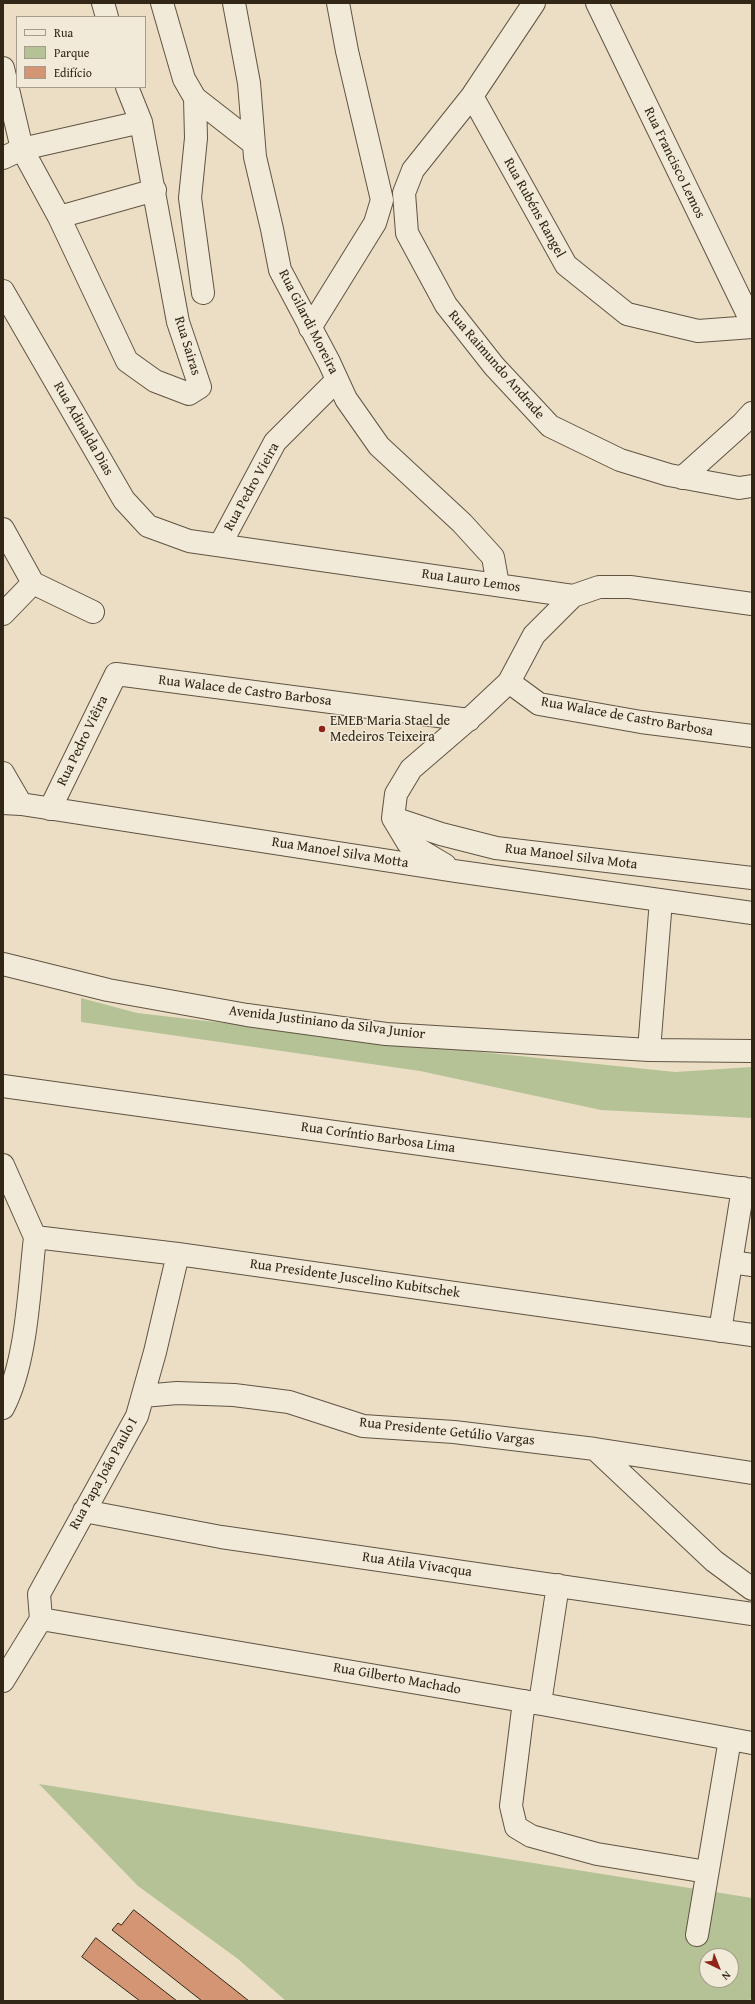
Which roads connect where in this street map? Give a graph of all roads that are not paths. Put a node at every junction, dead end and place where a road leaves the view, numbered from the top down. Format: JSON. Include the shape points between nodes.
{"nodes":[{"id":1,"x":103,"y":3,"type":"edge"},
{"id":2,"x":162,"y":3,"type":"edge"},
{"id":3,"x":234,"y":3,"type":"edge"},
{"id":4,"x":338,"y":3,"type":"edge"},
{"id":5,"x":534,"y":3,"type":"edge"},
{"id":6,"x":597,"y":3,"type":"edge"},
{"id":7,"x":107,"y":16,"type":"edge"},
{"id":8,"x":8,"y":72,"type":"edge"},
{"id":9,"x":127,"y":88,"type":"edge"},
{"id":10,"x":472,"y":96,"type":"junction"},
{"id":11,"x":195,"y":98,"type":"junction"},
{"id":12,"x":141,"y":122,"type":"junction"},
{"id":13,"x":254,"y":144,"type":"junction"},
{"id":14,"x":12,"y":153,"type":"edge"},
{"id":15,"x":155,"y":190,"type":"junction"},
{"id":16,"x":59,"y":217,"type":"junction"},
{"id":17,"x":3,"y":291,"type":"edge"},
{"id":18,"x":203,"y":293,"type":"dead end"},
{"id":19,"x":752,"y":323,"type":"edge"},
{"id":20,"x":752,"y":326,"type":"edge"},
{"id":21,"x":310,"y":328,"type":"junction"},
{"id":22,"x":337,"y":380,"type":"junction"},
{"id":23,"x":752,"y":413,"type":"edge"},
{"id":24,"x":682,"y":478,"type":"junction"},
{"id":25,"x":752,"y":486,"type":"edge"},
{"id":26,"x":3,"y":529,"type":"edge"},
{"id":27,"x":188,"y":540,"type":"joint"},
{"id":28,"x":220,"y":545,"type":"junction"},
{"id":29,"x":33,"y":583,"type":"junction"},
{"id":30,"x":498,"y":585,"type":"junction"},
{"id":31,"x":573,"y":596,"type":"junction"},
{"id":32,"x":752,"y":604,"type":"edge"},
{"id":33,"x":93,"y":612,"type":"dead end"},
{"id":34,"x":3,"y":614,"type":"edge"},
{"id":35,"x":116,"y":674,"type":"joint"},
{"id":36,"x":509,"y":682,"type":"junction"},
{"id":37,"x":469,"y":720,"type":"junction"},
{"id":38,"x":752,"y":736,"type":"edge"},
{"id":39,"x":3,"y":773,"type":"edge"},
{"id":40,"x":12,"y":804,"type":"edge"},
{"id":41,"x":50,"y":808,"type":"junction"},
{"id":42,"x":393,"y":818,"type":"junction"},
{"id":43,"x":455,"y":871,"type":"junction"},
{"id":44,"x":752,"y":878,"type":"edge"},
{"id":45,"x":660,"y":900,"type":"junction"},
{"id":46,"x":752,"y":912,"type":"edge"},
{"id":47,"x":3,"y":964,"type":"edge"},
{"id":48,"x":649,"y":1050,"type":"junction"},
{"id":49,"x":752,"y":1051,"type":"edge"},
{"id":50,"x":3,"y":1086,"type":"edge"},
{"id":51,"x":3,"y":1165,"type":"edge"},
{"id":52,"x":747,"y":1189,"type":"edge"},
{"id":53,"x":35,"y":1237,"type":"junction"},
{"id":54,"x":178,"y":1254,"type":"junction"},
{"id":55,"x":742,"y":1263,"type":"edge"},
{"id":56,"x":720,"y":1330,"type":"junction"},
{"id":57,"x":752,"y":1335,"type":"edge"},
{"id":58,"x":143,"y":1396,"type":"junction"},
{"id":59,"x":3,"y":1408,"type":"edge"},
{"id":60,"x":595,"y":1448,"type":"junction"},
{"id":61,"x":752,"y":1473,"type":"edge"},
{"id":62,"x":84,"y":1511,"type":"junction"},
{"id":63,"x":558,"y":1586,"type":"junction"},
{"id":64,"x":752,"y":1589,"type":"edge"},
{"id":65,"x":752,"y":1614,"type":"edge"},
{"id":66,"x":40,"y":1619,"type":"junction"},
{"id":67,"x":3,"y":1681,"type":"edge"},
{"id":68,"x":532,"y":1702,"type":"junction"},
{"id":69,"x":730,"y":1739,"type":"junction"},
{"id":70,"x":752,"y":1743,"type":"edge"},
{"id":71,"x":708,"y":1872,"type":"junction"},
{"id":72,"x":697,"y":1935,"type":"dead end"}],
"edges":[{"from":1,"to":7,"type":"street"},
{"from":2,"to":11,"type":"street","via":[[184,79]]},
{"from":3,"to":13,"type":"street","name":"Rua Gilardi Moreira","via":[[249,83]]},
{"from":4,"to":21,"type":"street","via":[[382,200],[375,223]]},
{"from":5,"to":10,"type":"street"},
{"from":6,"to":19,"type":"street","name":"Rua Francisco Lemos"},
{"from":8,"to":14,"type":"street","name":"Rua Sairas"},
{"from":9,"to":12,"type":"street","name":"Rua Sairas"},
{"from":10,"to":20,"type":"street","name":"Rua Rubéns Rangel","via":[[566,265],[627,314],[698,331]]},
{"from":10,"to":24,"type":"street","name":"Rua Raimundo Andrade","via":[[413,170],[404,193],[406,232],[446,305],[494,366],[550,426],[620,460]]},
{"from":11,"to":13,"type":"street"},
{"from":11,"to":18,"type":"street","via":[[196,138],[190,198]]},
{"from":12,"to":14,"type":"street"},
{"from":12,"to":15,"type":"street","name":"Rua Sairas"},
{"from":13,"to":21,"type":"street","name":"Rua Gilardi Moreira","via":[[254,156],[280,270]]},
{"from":14,"to":16,"type":"street","name":"Rua Sairas"},
{"from":15,"to":16,"type":"street"},
{"from":15,"to":16,"type":"street","name":"Rua Sairas","via":[[178,322],[200,387],[190,394],[155,381],[127,361]]},
{"from":17,"to":27,"type":"street","name":"Rua Adinalda Dias","via":[[124,500],[148,526]]},
{"from":21,"to":22,"type":"street","name":"Rua Gilardi Moreira"},
{"from":22,"to":28,"type":"street","name":"Rua Pedro Vieira","via":[[275,442]]},
{"from":22,"to":30,"type":"street","name":"Rua Gilardi Moreira","via":[[346,399],[379,446],[462,523],[493,557]]},
{"from":23,"to":24,"type":"street"},
{"from":24,"to":25,"type":"street","name":"Rua Raimundo Andrade","via":[[739,488]]},
{"from":26,"to":29,"type":"street"},
{"from":27,"to":28,"type":"street","name":"Rua Lauro Lemos"},
{"from":28,"to":30,"type":"street","name":"Rua Lauro Lemos"},
{"from":29,"to":33,"type":"street"},
{"from":29,"to":34,"type":"street"},
{"from":30,"to":31,"type":"street","name":"Rua Lauro Lemos"},
{"from":31,"to":32,"type":"street","name":"Rua Lauro Lemos","via":[[600,587],[630,587]]},
{"from":31,"to":36,"type":"street","via":[[534,635]]},
{"from":35,"to":37,"type":"street","name":"Rua Walace de Castro Barbosa"},
{"from":35,"to":41,"type":"street","name":"Rua Pedro Viêira"},
{"from":36,"to":37,"type":"street"},
{"from":36,"to":38,"type":"street","name":"Rua Walace de Castro Barbosa","via":[[539,704],[641,722]]},
{"from":37,"to":42,"type":"street","via":[[411,769],[396,794]]},
{"from":39,"to":40,"type":"street"},
{"from":40,"to":41,"type":"street","name":"Rua Manoel Silva Motta"},
{"from":41,"to":43,"type":"street","name":"Rua Manoel Silva Motta"},
{"from":42,"to":43,"type":"street","via":[[408,843]]},
{"from":42,"to":44,"type":"street","name":"Rua Manoel Silva Mota","via":[[496,848]]},
{"from":43,"to":45,"type":"street","name":"Rua Manoel Silva Motta"},
{"from":45,"to":46,"type":"street","name":"Rua Manoel Silva Motta"},
{"from":45,"to":48,"type":"street"},
{"from":47,"to":48,"type":"street","name":"Avenida Justiniano da Silva Junior","via":[[108,990],[247,1015],[386,1034]]},
{"from":48,"to":49,"type":"street","name":"Avenida Justiniano da Silva Junior"},
{"from":50,"to":52,"type":"street","name":"Rua Coríntio Barbosa Lima"},
{"from":51,"to":53,"type":"street"},
{"from":52,"to":55,"type":"street"},
{"from":53,"to":54,"type":"street","name":"Rua Presidente Juscelino Kubitschek"},
{"from":53,"to":59,"type":"street","via":[[21,1358],[11,1392]]},
{"from":54,"to":56,"type":"street","name":"Rua Presidente Juscelino Kubitschek"},
{"from":54,"to":58,"type":"street","name":"Rua Papa João Paulo I"},
{"from":55,"to":56,"type":"street"},
{"from":56,"to":57,"type":"street","name":"Rua Presidente Juscelino Kubitschek"},
{"from":58,"to":60,"type":"street","name":"Rua Presidente Getúlio Vargas","via":[[242,1396],[289,1402],[363,1426],[454,1432]]},
{"from":58,"to":62,"type":"street","name":"Rua Papa João Paulo I","via":[[137,1416]]},
{"from":60,"to":61,"type":"street","name":"Rua Presidente Getúlio Vargas"},
{"from":60,"to":64,"type":"street","via":[[714,1561]]},
{"from":62,"to":63,"type":"street","name":"Rua Atila Vivacqua","via":[[221,1537]]},
{"from":62,"to":66,"type":"street","name":"Rua Papa João Paulo I","via":[[39,1594]]},
{"from":63,"to":65,"type":"street","name":"Rua Atila Vivacqua"},
{"from":63,"to":68,"type":"street"},
{"from":66,"to":67,"type":"street"},
{"from":66,"to":68,"type":"street","name":"Rua Gilberto Machado"},
{"from":68,"to":69,"type":"street","name":"Rua Gilberto Machado"},
{"from":68,"to":71,"type":"street","via":[[511,1806],[516,1827],[531,1836],[596,1854]]},
{"from":69,"to":70,"type":"street","name":"Rua Gilberto Machado"},
{"from":69,"to":71,"type":"street"},
{"from":71,"to":72,"type":"street"}]}
